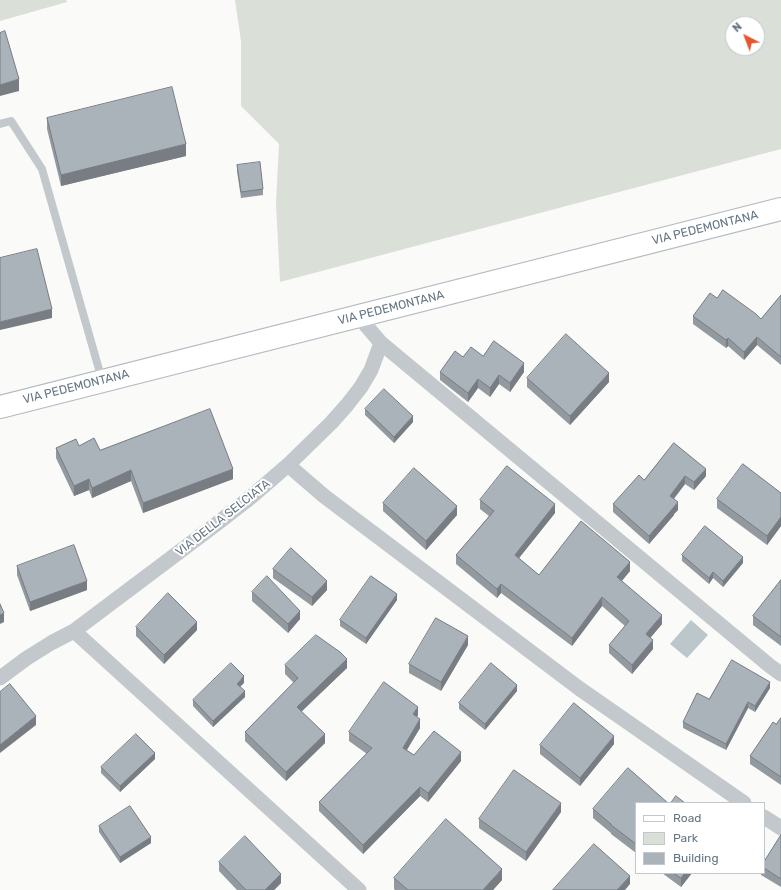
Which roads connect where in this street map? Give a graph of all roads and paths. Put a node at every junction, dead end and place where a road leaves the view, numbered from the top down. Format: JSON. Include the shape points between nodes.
{"nodes":[{"id":1,"x":0,"y":124,"type":"edge"},
{"id":2,"x":781,"y":209,"type":"edge"},
{"id":3,"x":358,"y":316,"type":"junction"},
{"id":4,"x":380,"y":343,"type":"junction"},
{"id":5,"x":103,"y":381,"type":"junction"},
{"id":6,"x":0,"y":407,"type":"edge"},
{"id":7,"x":288,"y":465,"type":"junction"},
{"id":8,"x":74,"y":631,"type":"junction"},
{"id":9,"x":781,"y":674,"type":"edge"},
{"id":10,"x":0,"y":678,"type":"edge"},
{"id":11,"x":743,"y":802,"type":"edge"},
{"id":12,"x":765,"y":818,"type":"edge"},
{"id":13,"x":781,"y":828,"type":"edge"},
{"id":14,"x":358,"y":890,"type":"edge"}],
"edges":[{"from":1,"to":5,"type":"lane","via":[[11,121],[42,169]]},
{"from":2,"to":3,"type":"street","name":"VIA PEDEMONTANA"},
{"from":3,"to":4,"type":"street"},
{"from":3,"to":5,"type":"street","name":"VIA PEDEMONTANA"},
{"from":4,"to":7,"type":"street","name":"VIA DELLA SELCIATA","via":[[371,370],[348,405]]},
{"from":4,"to":9,"type":"street"},
{"from":5,"to":6,"type":"street","name":"VIA PEDEMONTANA"},
{"from":7,"to":8,"type":"street","name":"VIA DELLA SELCIATA","via":[[214,526]]},
{"from":7,"to":11,"type":"street","via":[[324,496],[580,690]]},
{"from":8,"to":10,"type":"street","name":"VIA DELLA SELCIATA","via":[[27,658]]},
{"from":8,"to":14,"type":"street"},
{"from":12,"to":13,"type":"street"}]}
